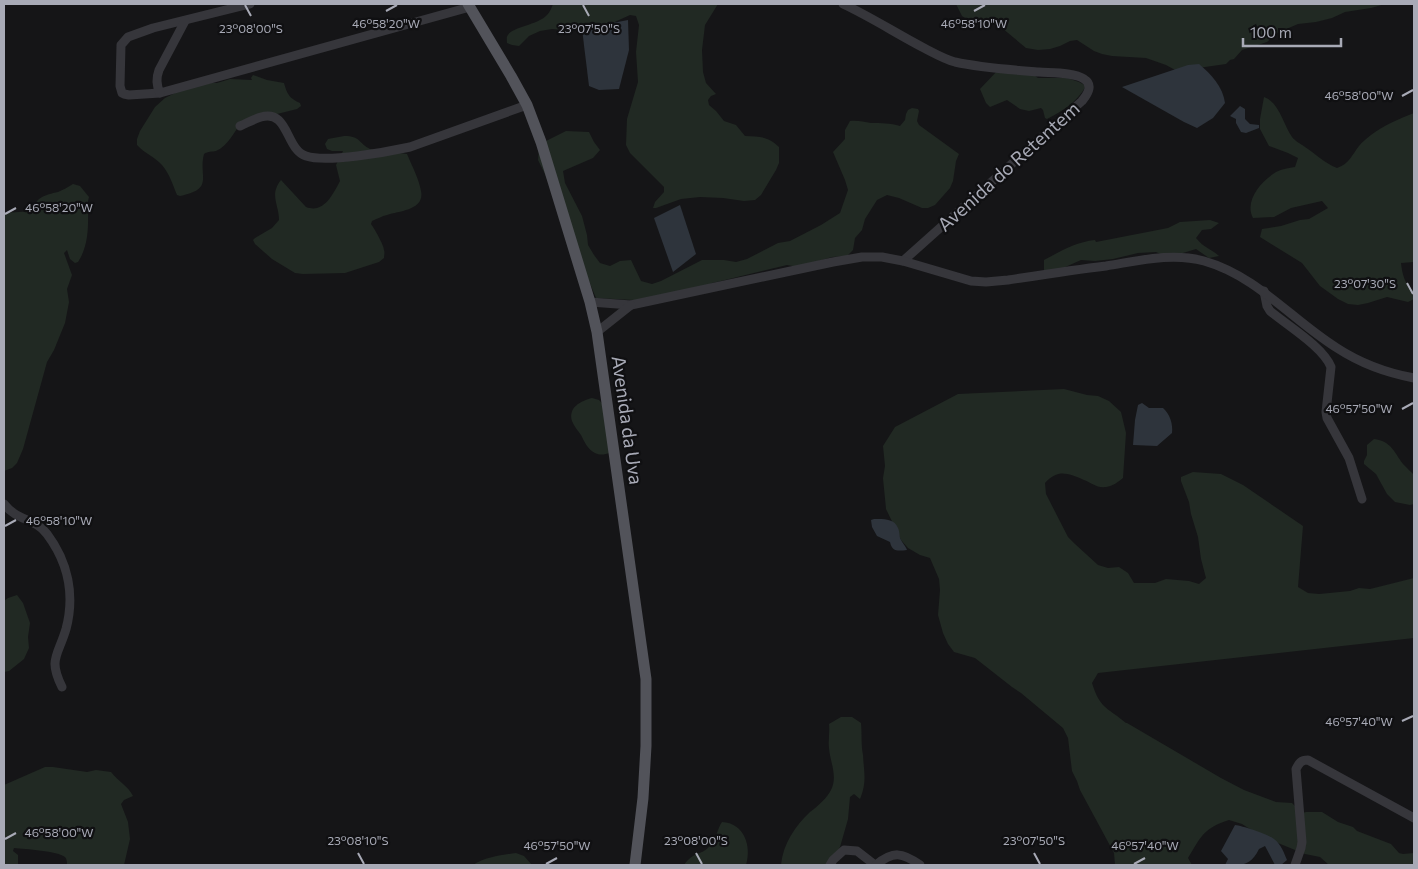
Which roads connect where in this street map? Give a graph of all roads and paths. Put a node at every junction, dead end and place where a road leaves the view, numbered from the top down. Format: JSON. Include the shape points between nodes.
{"nodes":[{"id":1,"x":250,"y":4,"type":"edge"},
{"id":2,"x":844,"y":4,"type":"edge"},
{"id":3,"x":469,"y":5,"type":"edge"},
{"id":4,"x":185,"y":21,"type":"junction"},
{"id":5,"x":160,"y":93,"type":"junction"},
{"id":6,"x":527,"y":105,"type":"junction"},
{"id":7,"x":240,"y":126,"type":"dead end"},
{"id":8,"x":903,"y":261,"type":"junction"},
{"id":9,"x":1264,"y":291,"type":"junction"},
{"id":10,"x":590,"y":302,"type":"junction"},
{"id":11,"x":631,"y":306,"type":"junction"},
{"id":12,"x":597,"y":332,"type":"junction"},
{"id":13,"x":1414,"y":378,"type":"edge"},
{"id":14,"x":1362,"y":499,"type":"dead end"},
{"id":15,"x":4,"y":504,"type":"edge"},
{"id":16,"x":62,"y":687,"type":"dead end"},
{"id":17,"x":1414,"y":818,"type":"edge"},
{"id":18,"x":635,"y":865,"type":"edge"},
{"id":19,"x":830,"y":865,"type":"edge"},
{"id":20,"x":875,"y":865,"type":"edge"},
{"id":21,"x":920,"y":865,"type":"edge"},
{"id":22,"x":1295,"y":865,"type":"edge"}],
"edges":[{"from":1,"to":4,"type":"street"},
{"from":2,"to":8,"type":"street","name":"Avenida do Retentem","via":[[949,60],[1065,74],[1089,83],[1090,89],[1082,101]]},
{"from":3,"to":5,"type":"street"},
{"from":3,"to":6,"type":"main road","name":"Avenida da Uva"},
{"from":4,"to":5,"type":"street","via":[[157,77]]},
{"from":4,"to":5,"type":"street","via":[[128,37],[121,45],[122,92],[129,95]]},
{"from":6,"to":7,"type":"street","via":[[410,148],[330,158],[313,158],[299,153],[277,118],[262,116]]},
{"from":6,"to":10,"type":"main road","name":"Avenida da Uva"},
{"from":8,"to":9,"type":"street","via":[[986,282],[1145,259],[1184,257],[1222,267]]},
{"from":8,"to":11,"type":"street","via":[[862,257]]},
{"from":9,"to":13,"type":"street","via":[[1336,348],[1376,368]]},
{"from":9,"to":14,"type":"street","via":[[1270,311],[1317,348],[1329,362],[1327,418],[1349,458]]},
{"from":10,"to":11,"type":"street"},
{"from":10,"to":12,"type":"main road","name":"Avenida da Uva"},
{"from":11,"to":12,"type":"street"},
{"from":12,"to":18,"type":"main road","name":"Avenida da Uva","via":[[646,679],[643,798]]},
{"from":15,"to":16,"type":"street","via":[[15,515],[40,526],[56,549],[69,578],[66,628],[54,664]]},
{"from":17,"to":22,"type":"street","via":[[1304,760],[1296,769],[1302,842]]},
{"from":19,"to":20,"type":"street","via":[[844,850],[858,851]]},
{"from":20,"to":21,"type":"street","via":[[893,854],[901,854]]}]}
